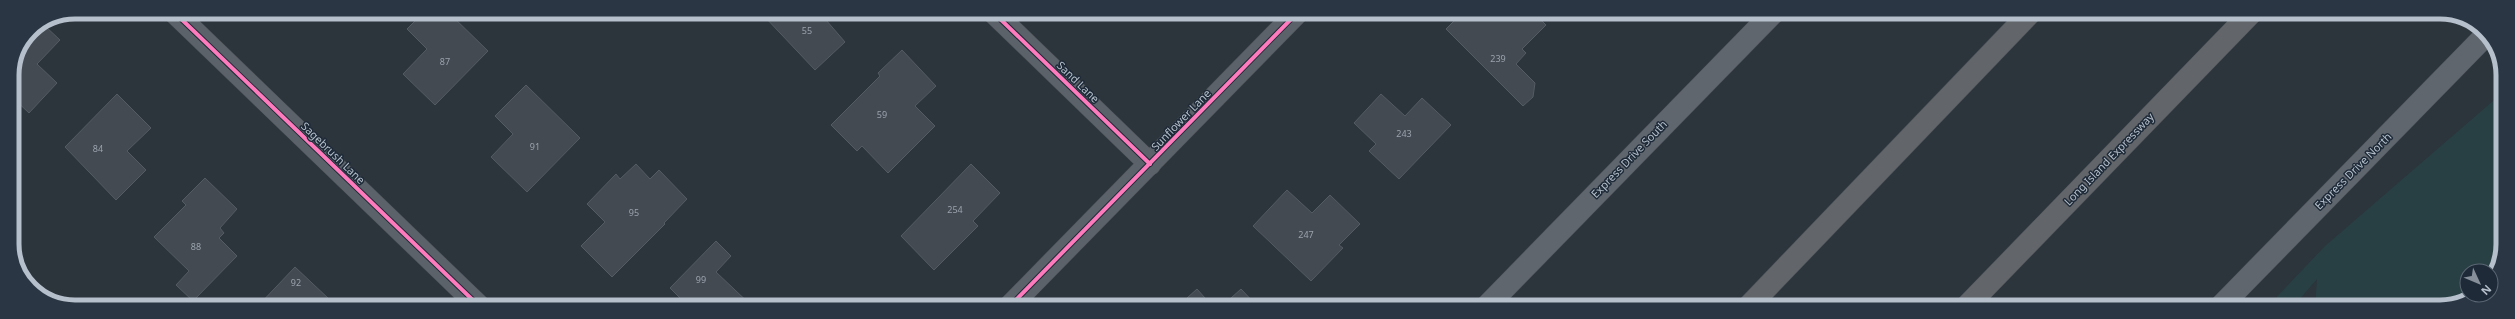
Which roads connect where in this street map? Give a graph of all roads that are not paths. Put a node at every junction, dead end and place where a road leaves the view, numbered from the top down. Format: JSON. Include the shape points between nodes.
{"nodes":[{"id":1,"x":181,"y":19,"type":"edge"},
{"id":2,"x":1000,"y":19,"type":"edge"},
{"id":3,"x":1291,"y":19,"type":"edge"},
{"id":4,"x":1767,"y":19,"type":"edge"},
{"id":5,"x":2023,"y":19,"type":"edge"},
{"id":6,"x":2245,"y":19,"type":"edge"},
{"id":7,"x":2482,"y":39,"type":"edge"},
{"id":8,"x":1150,"y":164,"type":"junction"},
{"id":9,"x":473,"y":300,"type":"edge"},
{"id":10,"x":1016,"y":300,"type":"edge"},
{"id":11,"x":1493,"y":300,"type":"edge"},
{"id":12,"x":1755,"y":300,"type":"edge"},
{"id":13,"x":1973,"y":300,"type":"edge"},
{"id":14,"x":2227,"y":300,"type":"edge"}],
"edges":[{"from":1,"to":9,"type":"street","name":"Sagebrush Lane"},
{"from":2,"to":8,"type":"street","name":"Sand Lane"},
{"from":3,"to":8,"type":"street","name":"Sunflower Lane"},
{"from":4,"to":11,"type":"main road","name":"Express Drive South"},
{"from":5,"to":12,"type":"highway"},
{"from":6,"to":13,"type":"highway","name":"Long Island Expressway"},
{"from":7,"to":14,"type":"main road","name":"Express Drive North"},
{"from":8,"to":10,"type":"street","name":"Sunflower Lane"}]}
